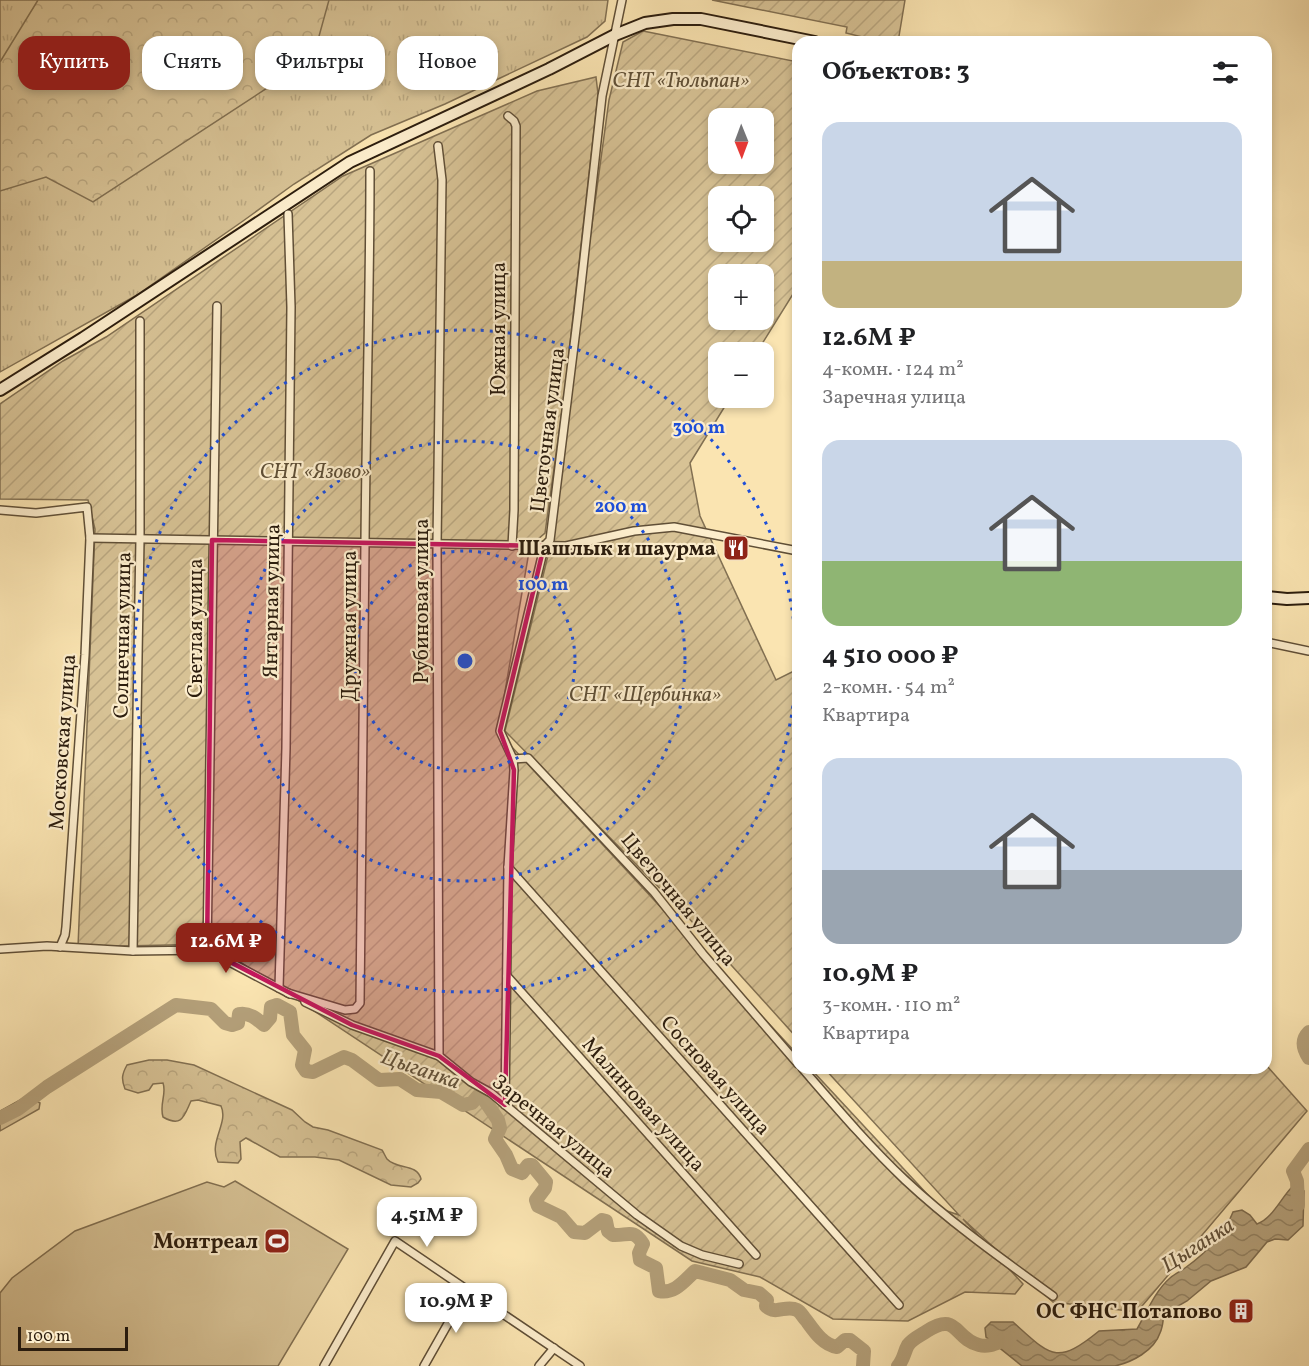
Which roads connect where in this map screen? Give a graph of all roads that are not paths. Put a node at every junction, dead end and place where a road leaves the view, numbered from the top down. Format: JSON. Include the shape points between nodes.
{"nodes":[{"id":1,"x":622,"y":0,"type":"edge"},
{"id":2,"x":615,"y":35,"type":"junction"},
{"id":3,"x":792,"y":37,"type":"edge"},
{"id":4,"x":508,"y":116,"type":"dead end"},
{"id":5,"x":438,"y":146,"type":"dead end"},
{"id":6,"x":370,"y":171,"type":"dead end"},
{"id":7,"x":288,"y":214,"type":"dead end"},
{"id":8,"x":217,"y":306,"type":"dead end"},
{"id":9,"x":140,"y":321,"type":"dead end"},
{"id":10,"x":0,"y":390,"type":"edge"},
{"id":11,"x":0,"y":510,"type":"edge"},
{"id":12,"x":90,"y":538,"type":"junction"},
{"id":13,"x":140,"y":539,"type":"junction"},
{"id":14,"x":212,"y":540,"type":"junction"},
{"id":15,"x":288,"y":541,"type":"junction"},
{"id":16,"x":365,"y":543,"type":"junction"},
{"id":17,"x":437,"y":544,"type":"junction"},
{"id":18,"x":512,"y":546,"type":"junction"},
{"id":19,"x":544,"y":546,"type":"junction"},
{"id":20,"x":792,"y":550,"type":"edge"},
{"id":21,"x":1272,"y":598,"type":"edge"},
{"id":22,"x":1309,"y":598,"type":"edge"},
{"id":23,"x":1272,"y":643,"type":"edge"},
{"id":24,"x":1309,"y":651,"type":"edge"},
{"id":25,"x":513,"y":759,"type":"junction"},
{"id":26,"x":508,"y":867,"type":"junction"},
{"id":27,"x":60,"y":947,"type":"junction"},
{"id":28,"x":0,"y":949,"type":"edge"},
{"id":29,"x":207,"y":950,"type":"junction"},
{"id":30,"x":133,"y":951,"type":"junction"},
{"id":31,"x":507,"y":976,"type":"junction"},
{"id":32,"x":279,"y":988,"type":"junction"},
{"id":33,"x":288,"y":993,"type":"junction"},
{"id":34,"x":439,"y":1056,"type":"junction"},
{"id":35,"x":792,"y":1057,"type":"edge"},
{"id":36,"x":807,"y":1074,"type":"edge"},
{"id":37,"x":505,"y":1105,"type":"junction"},
{"id":38,"x":756,"y":1255,"type":"dead end"},
{"id":39,"x":739,"y":1264,"type":"dead end"},
{"id":40,"x":467,"y":1290,"type":"junction"},
{"id":41,"x":1053,"y":1296,"type":"dead end"},
{"id":42,"x":900,"y":1305,"type":"dead end"},
{"id":43,"x":554,"y":1348,"type":"junction"},
{"id":44,"x":324,"y":1366,"type":"edge"},
{"id":45,"x":424,"y":1366,"type":"edge"},
{"id":46,"x":539,"y":1366,"type":"edge"},
{"id":47,"x":580,"y":1366,"type":"edge"}],
"edges":[{"from":1,"to":2,"type":"street","name":"Цветочная улица"},
{"from":2,"to":3,"type":"main road","via":[[645,24],[700,19]]},
{"from":2,"to":10,"type":"main road","via":[[350,162]]},
{"from":2,"to":19,"type":"street","name":"Цветочная улица","via":[[602,96],[552,517],[549,540]]},
{"from":4,"to":18,"type":"street","name":"Южная улица","via":[[516,126]]},
{"from":5,"to":17,"type":"street","name":"Рубиновая улица","via":[[442,180]]},
{"from":6,"to":16,"type":"street","name":"Дружная улица"},
{"from":7,"to":15,"type":"street","name":"Янтарная улица"},
{"from":8,"to":14,"type":"street","name":"Светлая улица"},
{"from":9,"to":13,"type":"street","name":"Солнечная улица"},
{"from":11,"to":12,"type":"street","name":"Московская улица","via":[[36,513],[87,507]]},
{"from":12,"to":13,"type":"street"},
{"from":12,"to":27,"type":"street","name":"Московская улица","via":[[66,927]]},
{"from":13,"to":14,"type":"street"},
{"from":13,"to":30,"type":"street","name":"Солнечная улица"},
{"from":14,"to":15,"type":"street"},
{"from":14,"to":29,"type":"street","name":"Светлая улица"},
{"from":15,"to":16,"type":"street"},
{"from":15,"to":32,"type":"street","name":"Янтарная улица"},
{"from":16,"to":17,"type":"street"},
{"from":16,"to":33,"type":"street","name":"Дружная улица","via":[[360,1003],[355,1009],[345,1010]]},
{"from":17,"to":18,"type":"street"},
{"from":17,"to":34,"type":"street","name":"Рубиновая улица"},
{"from":18,"to":19,"type":"street"},
{"from":19,"to":20,"type":"street","via":[[566,546],[674,527]]},
{"from":19,"to":25,"type":"street","name":"Цветочная улица","via":[[500,731]]},
{"from":21,"to":22,"type":"main road"},
{"from":23,"to":24,"type":"street"},
{"from":25,"to":26,"type":"street"},
{"from":25,"to":35,"type":"street","name":"Цветочная улица","via":[[528,758],[593,825]]},
{"from":26,"to":31,"type":"street"},
{"from":26,"to":42,"type":"street","name":"Сосновая улица"},
{"from":27,"to":28,"type":"street","name":"Заречная улица"},
{"from":27,"to":30,"type":"street","name":"Заречная улица"},
{"from":29,"to":30,"type":"street","name":"Заречная улица"},
{"from":29,"to":32,"type":"street","name":"Заречная улица"},
{"from":31,"to":37,"type":"street"},
{"from":31,"to":38,"type":"street","name":"Малиновая улица"},
{"from":32,"to":33,"type":"street","name":"Заречная улица"},
{"from":33,"to":34,"type":"street","name":"Заречная улица","via":[[352,1025]]},
{"from":34,"to":37,"type":"street","name":"Заречная улица"},
{"from":36,"to":41,"type":"street","via":[[904,1179],[949,1219]]},
{"from":37,"to":39,"type":"street","name":"Заречная улица","via":[[637,1215],[681,1246]]},
{"from":40,"to":43,"type":"street"},
{"from":40,"to":44,"type":"street","via":[[395,1241]]},
{"from":40,"to":45,"type":"street"},
{"from":43,"to":46,"type":"street"},
{"from":43,"to":47,"type":"street"}]}
